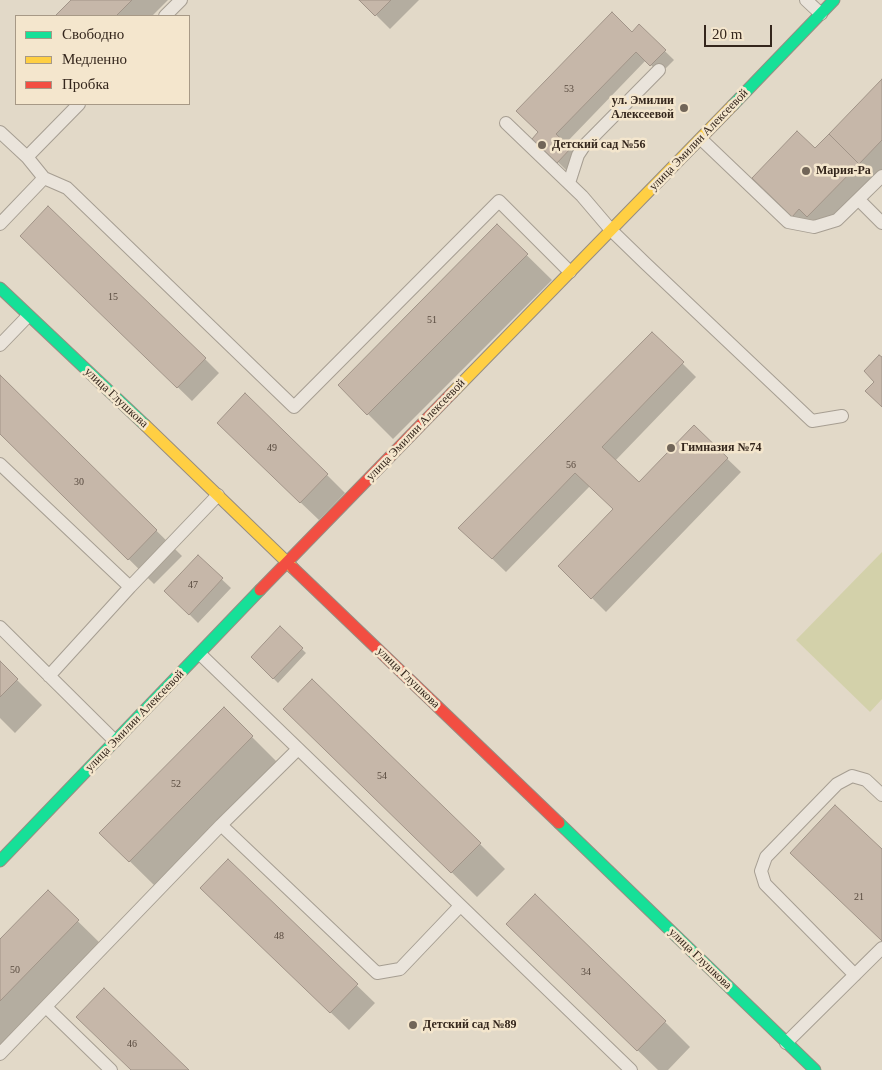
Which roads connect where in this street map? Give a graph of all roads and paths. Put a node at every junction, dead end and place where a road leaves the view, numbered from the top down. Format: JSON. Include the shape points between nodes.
{"nodes":[{"id":1,"x":181,"y":0,"type":"edge"},
{"id":2,"x":806,"y":0,"type":"edge"},
{"id":3,"x":834,"y":0,"type":"edge"},
{"id":4,"x":821,"y":14,"type":"junction"},
{"id":5,"x":166,"y":15,"type":"edge"},
{"id":6,"x":659,"y":70,"type":"dead end"},
{"id":7,"x":78,"y":105,"type":"edge"},
{"id":8,"x":506,"y":123,"type":"dead end"},
{"id":9,"x":0,"y":132,"type":"edge"},
{"id":10,"x":701,"y":138,"type":"junction"},
{"id":11,"x":26,"y":157,"type":"junction"},
{"id":12,"x":882,"y":176,"type":"edge"},
{"id":13,"x":44,"y":178,"type":"junction"},
{"id":14,"x":569,"y":184,"type":"junction"},
{"id":15,"x":859,"y":200,"type":"junction"},
{"id":16,"x":882,"y":222,"type":"edge"},
{"id":17,"x":0,"y":224,"type":"edge"},
{"id":18,"x":611,"y":230,"type":"junction"},
{"id":19,"x":570,"y":272,"type":"junction"},
{"id":20,"x":0,"y":288,"type":"edge"},
{"id":21,"x":28,"y":316,"type":"junction"},
{"id":22,"x":0,"y":345,"type":"edge"},
{"id":23,"x":842,"y":416,"type":"dead end"},
{"id":24,"x":0,"y":464,"type":"edge"},
{"id":25,"x":218,"y":495,"type":"junction"},
{"id":26,"x":288,"y":562,"type":"junction"},
{"id":27,"x":130,"y":587,"type":"junction"},
{"id":28,"x":0,"y":627,"type":"edge"},
{"id":29,"x":200,"y":654,"type":"junction"},
{"id":30,"x":49,"y":676,"type":"junction"},
{"id":31,"x":115,"y":741,"type":"junction"},
{"id":32,"x":298,"y":749,"type":"junction"},
{"id":33,"x":882,"y":795,"type":"edge"},
{"id":34,"x":221,"y":825,"type":"junction"},
{"id":35,"x":0,"y":861,"type":"edge"},
{"id":36,"x":460,"y":906,"type":"junction"},
{"id":37,"x":882,"y":948,"type":"edge"},
{"id":38,"x":855,"y":974,"type":"junction"},
{"id":39,"x":46,"y":1007,"type":"junction"},
{"id":40,"x":786,"y":1043,"type":"junction"},
{"id":41,"x":0,"y":1054,"type":"edge"},
{"id":42,"x":111,"y":1070,"type":"edge"},
{"id":43,"x":631,"y":1070,"type":"edge"},
{"id":44,"x":815,"y":1070,"type":"edge"}],
"edges":[{"from":1,"to":5,"type":"lane"},
{"from":2,"to":4,"type":"lane"},
{"from":3,"to":4,"type":"street","name":"улица Эмилии Алексеевой"},
{"from":4,"to":10,"type":"street","name":"улица Эмилии Алексеевой"},
{"from":6,"to":14,"type":"lane","via":[[584,146]]},
{"from":7,"to":11,"type":"lane"},
{"from":8,"to":14,"type":"lane"},
{"from":9,"to":11,"type":"lane"},
{"from":10,"to":15,"type":"lane","via":[[788,222],[814,227],[821,225],[837,220]]},
{"from":10,"to":18,"type":"street","name":"улица Эмилии Алексеевой"},
{"from":11,"to":13,"type":"lane"},
{"from":12,"to":15,"type":"lane"},
{"from":13,"to":17,"type":"lane"},
{"from":13,"to":19,"type":"lane","via":[[67,188],[294,407],[499,201]]},
{"from":14,"to":18,"type":"lane"},
{"from":15,"to":16,"type":"lane"},
{"from":18,"to":19,"type":"street","name":"улица Эмилии Алексеевой"},
{"from":18,"to":23,"type":"lane","via":[[812,421]]},
{"from":19,"to":26,"type":"street","name":"улица Эмилии Алексеевой"},
{"from":20,"to":21,"type":"street","name":"улица Глушкова"},
{"from":21,"to":22,"type":"lane"},
{"from":21,"to":25,"type":"street","name":"улица Глушкова"},
{"from":24,"to":27,"type":"lane"},
{"from":25,"to":26,"type":"street","name":"улица Глушкова"},
{"from":25,"to":27,"type":"lane"},
{"from":26,"to":29,"type":"street","name":"улица Эмилии Алексеевой"},
{"from":26,"to":40,"type":"street","name":"улица Глушкова"},
{"from":27,"to":30,"type":"lane"},
{"from":28,"to":30,"type":"lane"},
{"from":29,"to":31,"type":"street","name":"улица Эмилии Алексеевой"},
{"from":29,"to":32,"type":"lane"},
{"from":30,"to":31,"type":"lane"},
{"from":31,"to":35,"type":"street","name":"улица Эмилии Алексеевой"},
{"from":32,"to":34,"type":"lane"},
{"from":32,"to":36,"type":"lane"},
{"from":33,"to":38,"type":"lane","via":[[866,780],[852,776],[837,784],[766,857],[761,871],[765,884]]},
{"from":34,"to":36,"type":"lane","via":[[377,973],[400,969]]},
{"from":34,"to":39,"type":"lane"},
{"from":36,"to":43,"type":"lane"},
{"from":37,"to":38,"type":"lane"},
{"from":38,"to":40,"type":"lane"},
{"from":39,"to":41,"type":"lane"},
{"from":39,"to":42,"type":"lane"},
{"from":40,"to":44,"type":"street","name":"улица Глушкова"}]}
